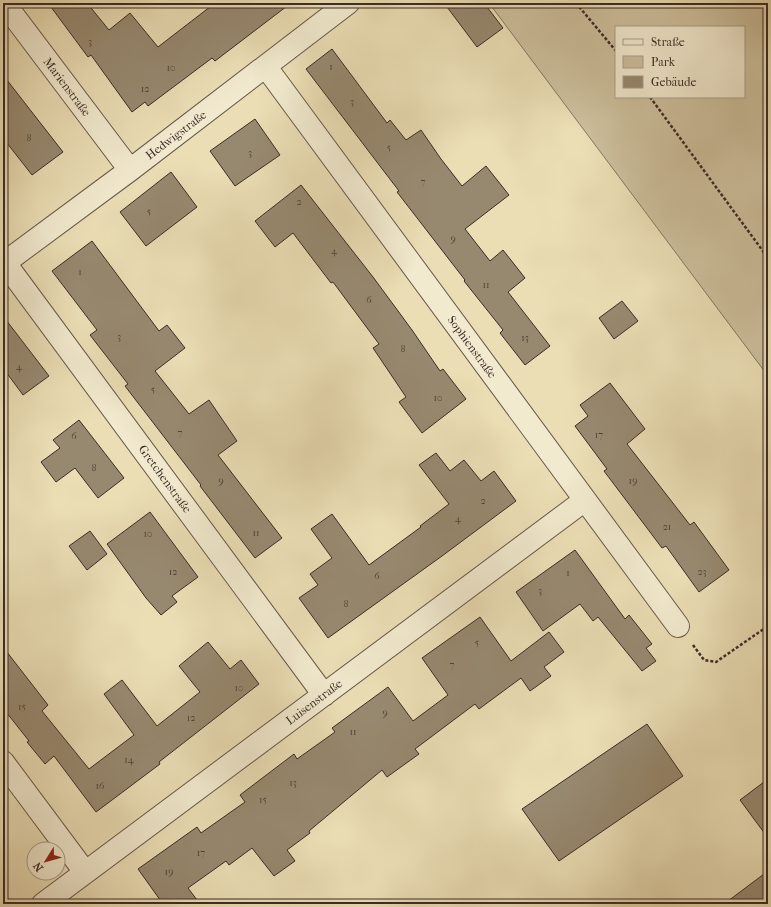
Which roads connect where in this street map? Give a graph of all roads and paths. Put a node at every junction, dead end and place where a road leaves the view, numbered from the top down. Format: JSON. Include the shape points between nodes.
{"nodes":[{"id":1,"x":4,"y":3,"type":"edge"},
{"id":2,"x":348,"y":3,"type":"edge"},
{"id":3,"x":576,"y":3,"type":"edge"},
{"id":4,"x":615,"y":51,"type":"edge"},
{"id":5,"x":266,"y":67,"type":"junction"},
{"id":6,"x":651,"y":98,"type":"edge"},
{"id":7,"x":130,"y":170,"type":"junction"},
{"id":8,"x":768,"y":258,"type":"edge"},
{"id":9,"x":4,"y":263,"type":"edge"},
{"id":10,"x":585,"y":500,"type":"junction"},
{"id":11,"x":678,"y":626,"type":"joint"},
{"id":12,"x":768,"y":626,"type":"edge"},
{"id":13,"x":324,"y":695,"type":"junction"},
{"id":14,"x":3,"y":762,"type":"edge"},
{"id":15,"x":85,"y":872,"type":"junction"},
{"id":16,"x":43,"y":904,"type":"edge"}],
"edges":[{"from":1,"to":7,"type":"street","name":"Marienstraße"},
{"from":2,"to":5,"type":"street","name":"Hedwigstraße"},
{"from":3,"to":4,"type":"path"},
{"from":5,"to":7,"type":"street","name":"Hedwigstraße"},
{"from":5,"to":10,"type":"street","name":"Sophienstraße"},
{"from":6,"to":8,"type":"path"},
{"from":7,"to":9,"type":"street","name":"Hedwigstraße"},
{"from":9,"to":13,"type":"street","name":"Gretchenstraße"},
{"from":10,"to":11,"type":"street","name":"Sophienstraße"},
{"from":10,"to":13,"type":"street","name":"Luisenstraße"},
{"from":11,"to":12,"type":"path","via":[[704,660],[716,662]]},
{"from":13,"to":15,"type":"street","name":"Luisenstraße"},
{"from":14,"to":15,"type":"street"},
{"from":15,"to":16,"type":"street","name":"Luisenstraße"}]}
